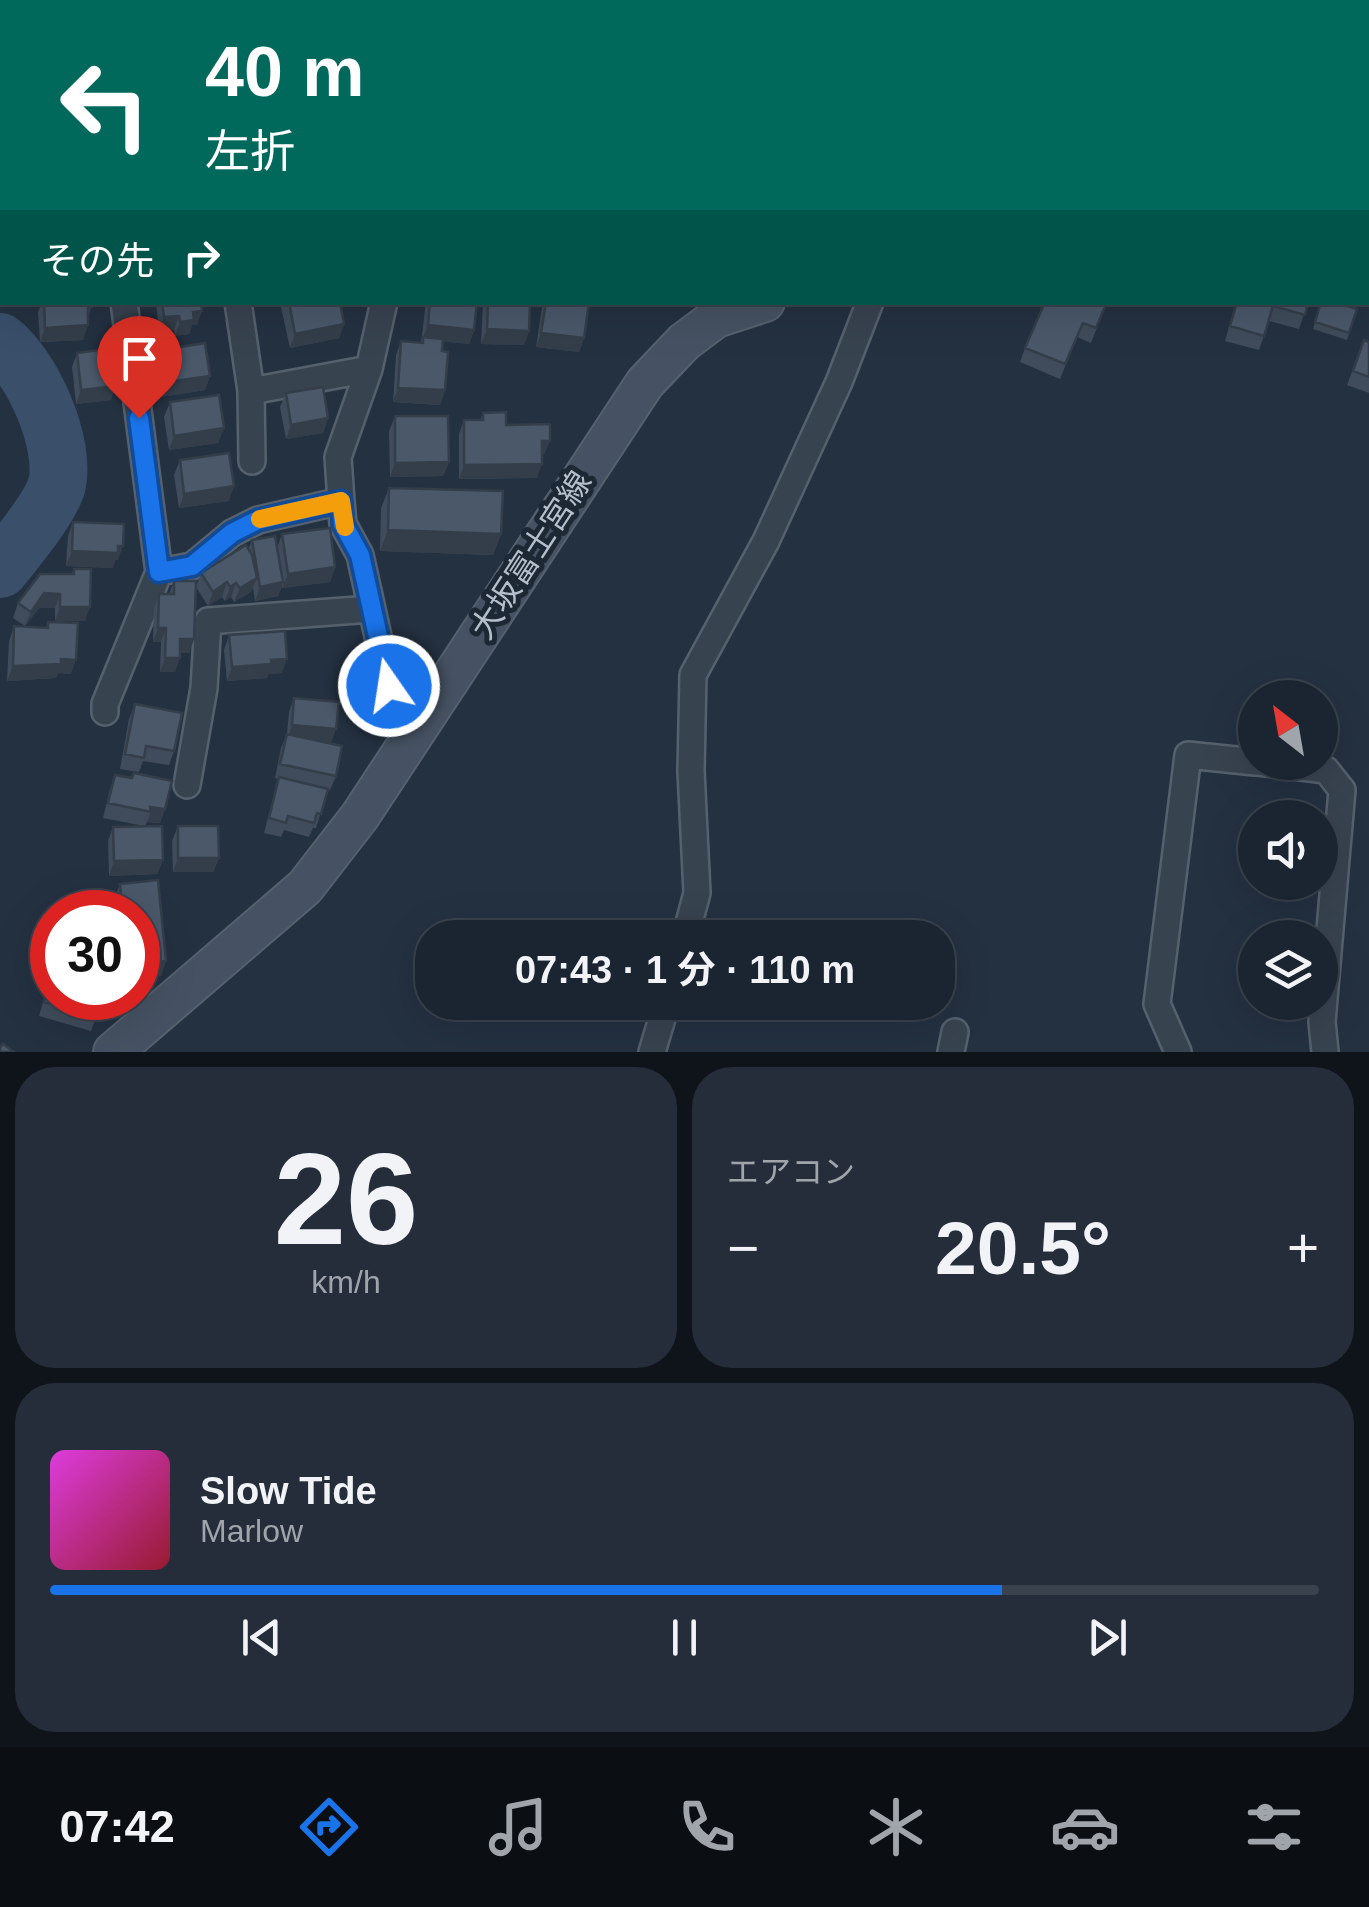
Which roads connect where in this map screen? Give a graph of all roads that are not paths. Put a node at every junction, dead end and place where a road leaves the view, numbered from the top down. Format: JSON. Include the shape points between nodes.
{"nodes":[{"id":1,"x":124,"y":305,"type":"edge"},
{"id":2,"x":238,"y":305,"type":"edge"},
{"id":3,"x":383,"y":305,"type":"edge"},
{"id":4,"x":747,"y":305,"type":"edge"},
{"id":5,"x":869,"y":305,"type":"edge"},
{"id":6,"x":717,"y":310,"type":"edge"},
{"id":7,"x":369,"y":369,"type":"junction"},
{"id":8,"x":251,"y":391,"type":"junction"},
{"id":9,"x":252,"y":460,"type":"dead end"},
{"id":10,"x":341,"y":501,"type":"junction"},
{"id":11,"x":159,"y":572,"type":"junction"},
{"id":12,"x":372,"y":609,"type":"junction"},
{"id":13,"x":431,"y":710,"type":"junction"},
{"id":14,"x":105,"y":712,"type":"dead end"},
{"id":15,"x":1238,"y":760,"type":"edge"},
{"id":16,"x":1334,"y":780,"type":"edge"},
{"id":17,"x":187,"y":785,"type":"dead end"},
{"id":18,"x":689,"y":920,"type":"edge"},
{"id":19,"x":662,"y":1020,"type":"edge"},
{"id":20,"x":114,"y":1052,"type":"edge"},
{"id":21,"x":652,"y":1052,"type":"edge"},
{"id":22,"x":1178,"y":1052,"type":"edge"},
{"id":23,"x":1324,"y":1052,"type":"edge"}],
"edges":[{"from":1,"to":11,"type":"street"},
{"from":2,"to":8,"type":"street"},
{"from":3,"to":7,"type":"street"},
{"from":4,"to":6,"type":"main road","name":"大坂富士宮線"},
{"from":5,"to":18,"type":"street","via":[[766,541],[693,675],[696,893]]},
{"from":6,"to":13,"type":"main road","name":"大坂富士宮線","via":[[645,383]]},
{"from":7,"to":8,"type":"street"},
{"from":7,"to":10,"type":"street","via":[[338,457]]},
{"from":8,"to":9,"type":"street"},
{"from":10,"to":11,"type":"street","via":[[258,520],[192,566]]},
{"from":10,"to":12,"type":"street"},
{"from":11,"to":14,"type":"street"},
{"from":12,"to":13,"type":"street","via":[[389,686]]},
{"from":12,"to":17,"type":"street","via":[[208,621]]},
{"from":13,"to":20,"type":"main road","name":"大坂富士宮線","via":[[306,887]]},
{"from":15,"to":22,"type":"street","via":[[1188,755],[1157,1004]]},
{"from":16,"to":23,"type":"street","via":[[1342,790]]},
{"from":19,"to":21,"type":"street"}]}
